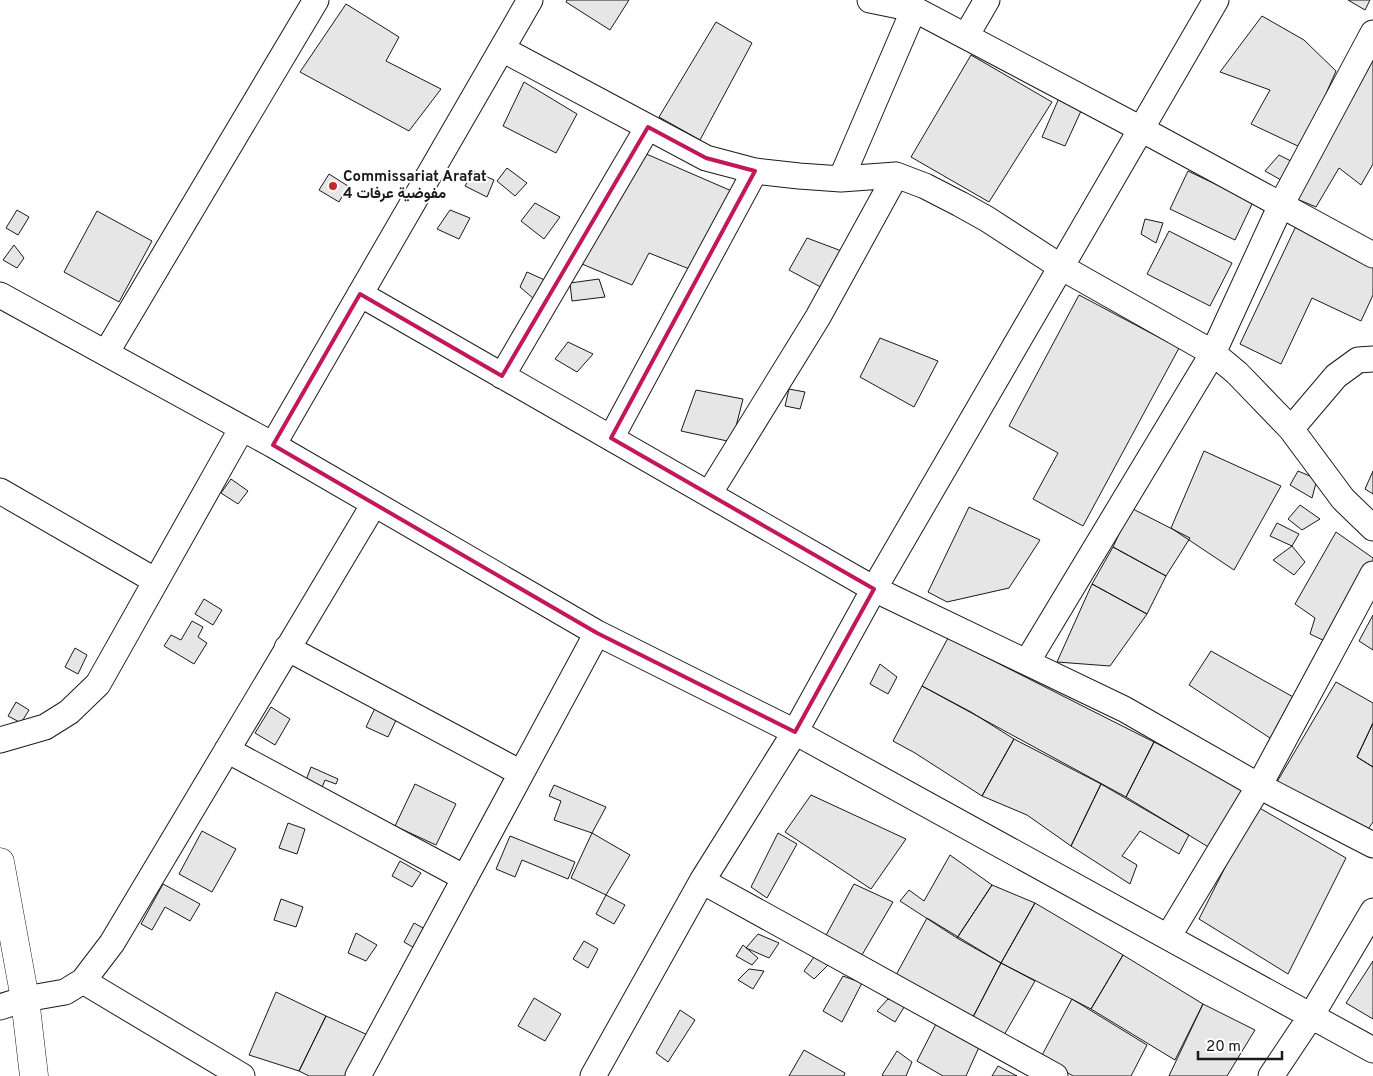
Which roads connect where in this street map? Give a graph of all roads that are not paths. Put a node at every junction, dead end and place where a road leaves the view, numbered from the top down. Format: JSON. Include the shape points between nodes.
{"nodes":[{"id":1,"x":316,"y":0,"type":"edge"},
{"id":2,"x":530,"y":0,"type":"edge"},
{"id":3,"x":870,"y":0,"type":"edge"},
{"id":4,"x":987,"y":0,"type":"edge"},
{"id":5,"x":1216,"y":0,"type":"edge"},
{"id":6,"x":914,"y":9,"type":"junction"},
{"id":7,"x":1373,"y":33,"type":"edge"},
{"id":8,"x":966,"y":36,"type":"junction"},
{"id":9,"x":502,"y":49,"type":"junction"},
{"id":10,"x":648,"y":127,"type":"junction"},
{"id":11,"x":1141,"y":129,"type":"junction"},
{"id":12,"x":755,"y":171,"type":"junction"},
{"id":13,"x":896,"y":175,"type":"junction"},
{"id":14,"x":841,"y":179,"type":"junction"},
{"id":15,"x":1281,"y":205,"type":"junction"},
{"id":16,"x":1373,"y":255,"type":"edge"},
{"id":17,"x":1061,"y":267,"type":"junction"},
{"id":18,"x":360,"y":294,"type":"junction"},
{"id":19,"x":0,"y":295,"type":"edge"},
{"id":20,"x":106,"y":353,"type":"junction"},
{"id":21,"x":1213,"y":353,"type":"junction"},
{"id":22,"x":1373,"y":359,"type":"edge"},
{"id":23,"x":502,"y":376,"type":"junction"},
{"id":24,"x":242,"y":428,"type":"junction"},
{"id":25,"x":1291,"y":429,"type":"junction"},
{"id":26,"x":611,"y":438,"type":"junction"},
{"id":27,"x":273,"y":445,"type":"junction"},
{"id":28,"x":0,"y":491,"type":"edge"},
{"id":29,"x":709,"y":494,"type":"junction"},
{"id":30,"x":374,"y":504,"type":"junction"},
{"id":31,"x":1373,"y":528,"type":"edge"},
{"id":32,"x":1373,"y":574,"type":"edge"},
{"id":33,"x":156,"y":581,"type":"junction"},
{"id":34,"x":874,"y":589,"type":"junction"},
{"id":35,"x":597,"y":633,"type":"junction"},
{"id":36,"x":287,"y":648,"type":"junction"},
{"id":37,"x":1027,"y":662,"type":"junction"},
{"id":38,"x":795,"y":732,"type":"junction"},
{"id":39,"x":0,"y":740,"type":"edge"},
{"id":40,"x":227,"y":750,"type":"junction"},
{"id":41,"x":521,"y":773,"type":"junction"},
{"id":42,"x":1259,"y":786,"type":"junction"},
{"id":43,"x":1373,"y":845,"type":"edge"},
{"id":44,"x":0,"y":862,"type":"edge"},
{"id":45,"x":465,"y":878,"type":"junction"},
{"id":46,"x":702,"y":881,"type":"junction"},
{"id":47,"x":1373,"y":911,"type":"edge"},
{"id":48,"x":1168,"y":937,"type":"junction"},
{"id":49,"x":83,"y":981,"type":"junction"},
{"id":50,"x":12,"y":1003,"type":"edge"},
{"id":51,"x":1311,"y":1016,"type":"junction"},
{"id":52,"x":1373,"y":1050,"type":"edge"},
{"id":53,"x":34,"y":1076,"type":"edge"},
{"id":54,"x":242,"y":1076,"type":"edge"},
{"id":55,"x":358,"y":1076,"type":"edge"},
{"id":56,"x":593,"y":1076,"type":"edge"},
{"id":57,"x":1054,"y":1076,"type":"edge"},
{"id":58,"x":1271,"y":1076,"type":"edge"}],
"edges":[{"from":1,"to":20,"type":"street"},
{"from":2,"to":9,"type":"street"},
{"from":3,"to":6,"type":"street"},
{"from":4,"to":8,"type":"street"},
{"from":5,"to":11,"type":"street"},
{"from":6,"to":8,"type":"street"},
{"from":6,"to":14,"type":"street"},
{"from":7,"to":15,"type":"street"},
{"from":8,"to":11,"type":"street"},
{"from":9,"to":10,"type":"street"},
{"from":9,"to":18,"type":"street"},
{"from":10,"to":12,"type":"street","via":[[706,158]]},
{"from":10,"to":23,"type":"street"},
{"from":11,"to":15,"type":"street"},
{"from":11,"to":17,"type":"street"},
{"from":12,"to":14,"type":"street"},
{"from":12,"to":26,"type":"street"},
{"from":13,"to":14,"type":"street"},
{"from":13,"to":17,"type":"street","via":[[967,207]]},
{"from":13,"to":29,"type":"street","via":[[818,317]]},
{"from":15,"to":16,"type":"street"},
{"from":15,"to":21,"type":"street"},
{"from":17,"to":21,"type":"street"},
{"from":17,"to":34,"type":"street"},
{"from":18,"to":23,"type":"street"},
{"from":18,"to":27,"type":"street"},
{"from":19,"to":20,"type":"street"},
{"from":20,"to":24,"type":"street"},
{"from":21,"to":25,"type":"street"},
{"from":21,"to":37,"type":"street"},
{"from":22,"to":25,"type":"street","via":[[1358,360],[1336,376]]},
{"from":23,"to":26,"type":"street"},
{"from":24,"to":27,"type":"street"},
{"from":24,"to":33,"type":"street"},
{"from":25,"to":31,"type":"street","via":[[1343,498]]},
{"from":26,"to":29,"type":"street"},
{"from":27,"to":30,"type":"street"},
{"from":28,"to":33,"type":"street"},
{"from":29,"to":34,"type":"street"},
{"from":30,"to":35,"type":"street"},
{"from":30,"to":36,"type":"street"},
{"from":32,"to":42,"type":"street"},
{"from":33,"to":39,"type":"street","via":[[98,684],[70,712],[45,727]]},
{"from":34,"to":37,"type":"street"},
{"from":34,"to":38,"type":"street"},
{"from":35,"to":38,"type":"street"},
{"from":35,"to":41,"type":"street"},
{"from":36,"to":40,"type":"street"},
{"from":36,"to":41,"type":"street"},
{"from":37,"to":42,"type":"street","via":[[1124,709]]},
{"from":38,"to":46,"type":"street"},
{"from":38,"to":48,"type":"street"},
{"from":40,"to":45,"type":"street"},
{"from":40,"to":49,"type":"street","via":[[112,943]]},
{"from":41,"to":45,"type":"street"},
{"from":42,"to":43,"type":"street"},
{"from":42,"to":48,"type":"street"},
{"from":44,"to":50,"type":"street"},
{"from":45,"to":55,"type":"street"},
{"from":46,"to":56,"type":"street"},
{"from":46,"to":57,"type":"street"},
{"from":47,"to":51,"type":"street"},
{"from":48,"to":51,"type":"street"},
{"from":49,"to":50,"type":"street","via":[[65,992]]},
{"from":49,"to":54,"type":"street"},
{"from":50,"to":53,"type":"street"},
{"from":51,"to":52,"type":"street"},
{"from":51,"to":58,"type":"street"}]}
